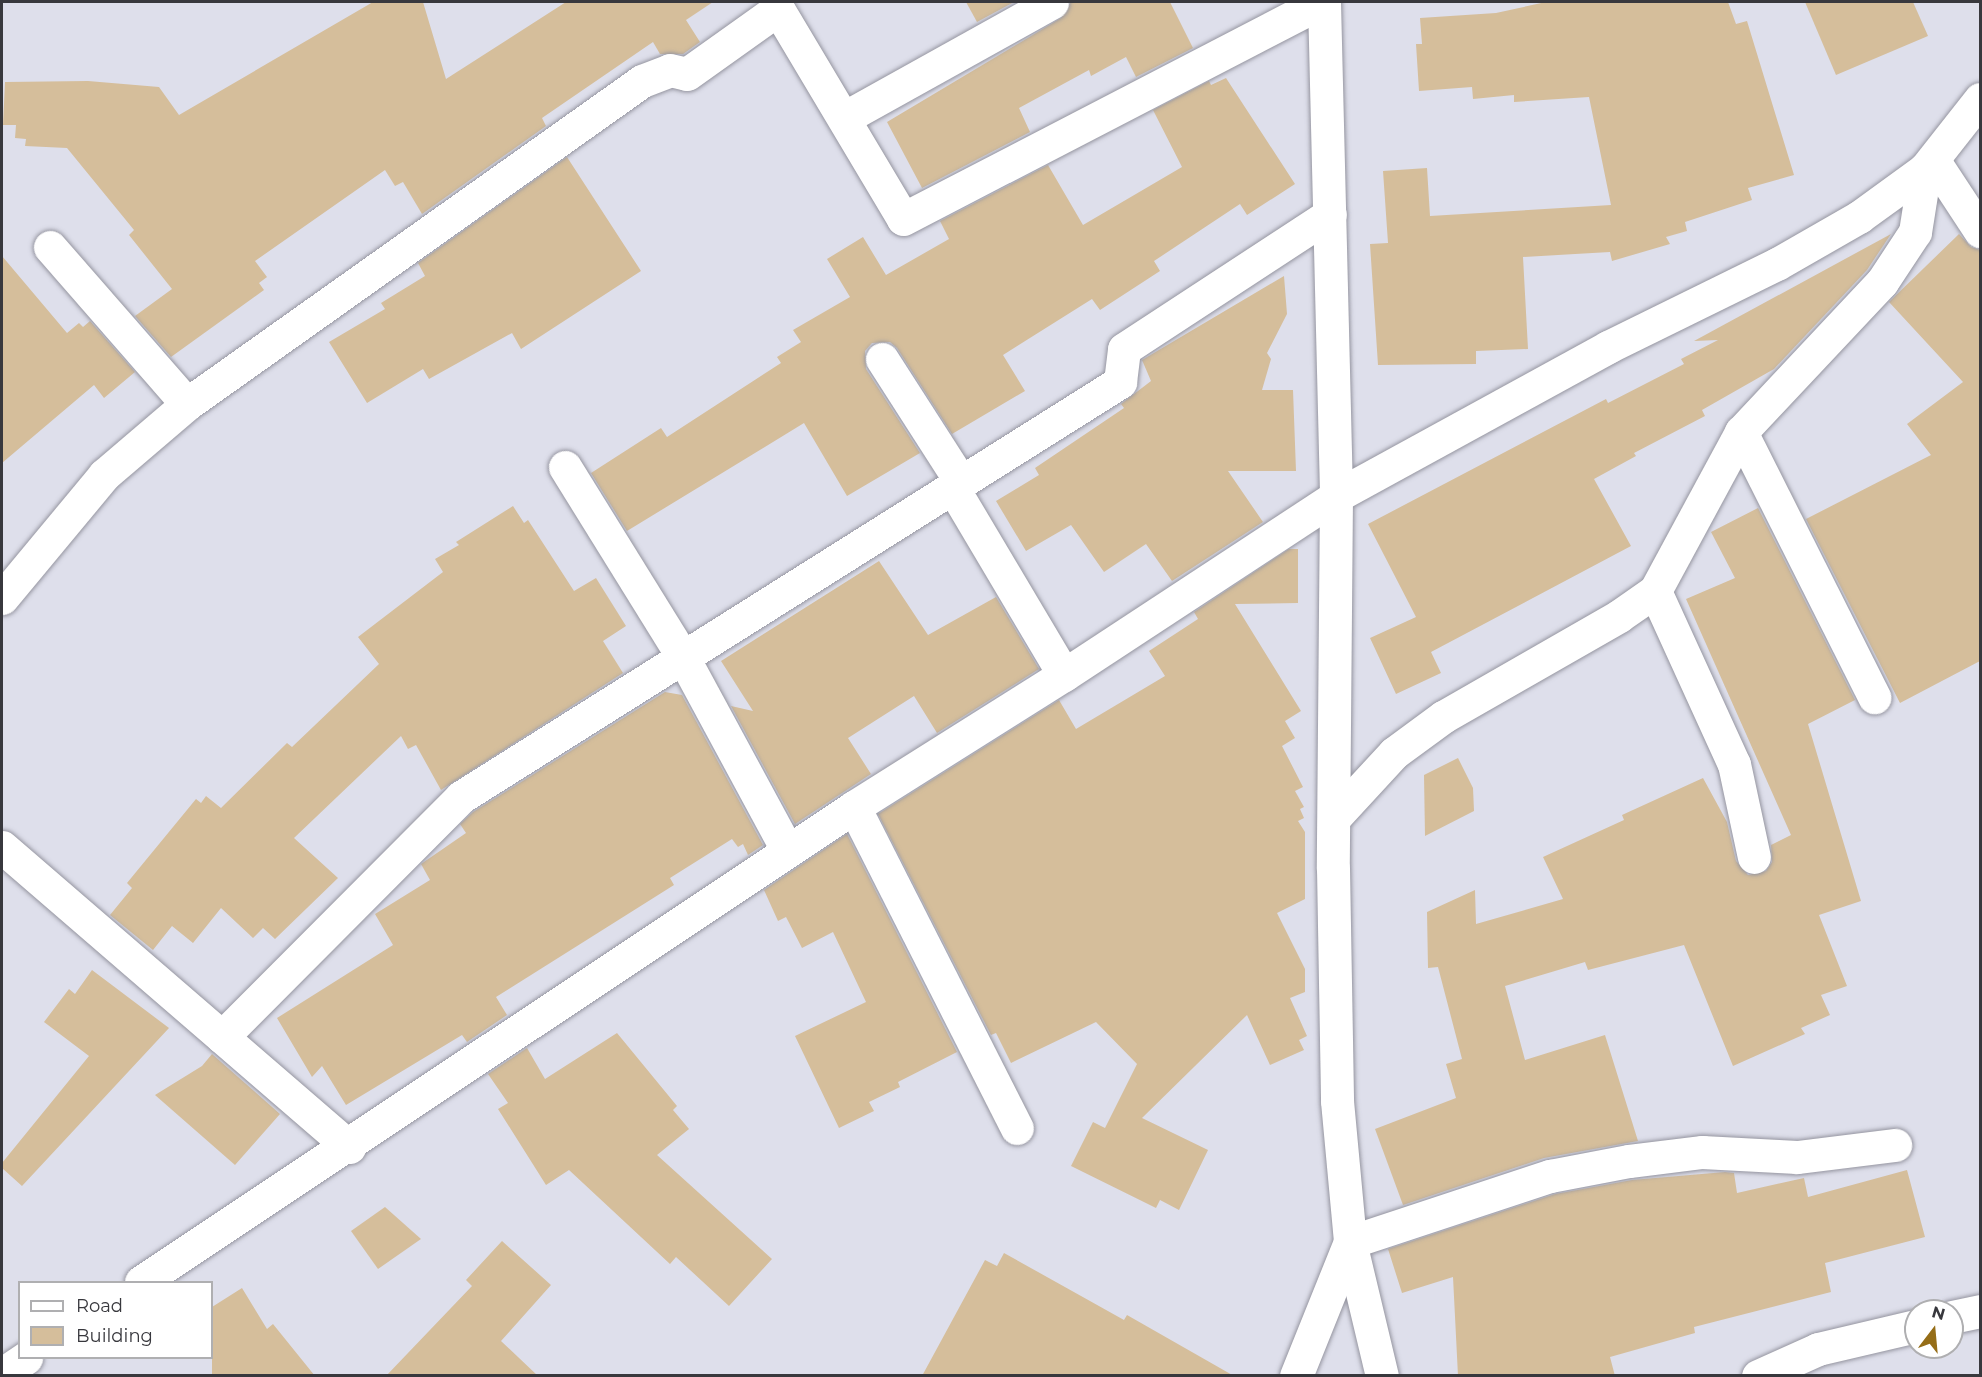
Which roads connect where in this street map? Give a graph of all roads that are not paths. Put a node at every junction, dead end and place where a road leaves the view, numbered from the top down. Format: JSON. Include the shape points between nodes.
{"nodes":[{"id":1,"x":1052,"y":2,"type":"edge"},
{"id":2,"x":1322,"y":2,"type":"edge"},
{"id":3,"x":1980,"y":99,"type":"edge"},
{"id":4,"x":844,"y":118,"type":"junction"},
{"id":5,"x":1929,"y":165,"type":"junction"},
{"id":6,"x":1330,"y":214,"type":"junction"},
{"id":7,"x":1980,"y":231,"type":"edge"},
{"id":8,"x":50,"y":247,"type":"dead end"},
{"id":9,"x":882,"y":359,"type":"dead end"},
{"id":10,"x":187,"y":404,"type":"junction"},
{"id":11,"x":1742,"y":432,"type":"junction"},
{"id":12,"x":565,"y":467,"type":"dead end"},
{"id":13,"x":957,"y":485,"type":"junction"},
{"id":14,"x":1336,"y":496,"type":"junction"},
{"id":15,"x":1655,"y":591,"type":"junction"},
{"id":16,"x":2,"y":598,"type":"edge"},
{"id":17,"x":684,"y":659,"type":"junction"},
{"id":18,"x":1064,"y":675,"type":"junction"},
{"id":19,"x":1874,"y":697,"type":"dead end"},
{"id":20,"x":854,"y":807,"type":"junction"},
{"id":21,"x":1334,"y":818,"type":"junction"},
{"id":22,"x":2,"y":848,"type":"edge"},
{"id":23,"x":788,"y":851,"type":"junction"},
{"id":24,"x":1754,"y":857,"type":"dead end"},
{"id":25,"x":222,"y":1037,"type":"junction"},
{"id":26,"x":1017,"y":1128,"type":"dead end"},
{"id":27,"x":1895,"y":1145,"type":"dead end"},
{"id":28,"x":349,"y":1147,"type":"junction"},
{"id":29,"x":1350,"y":1242,"type":"junction"},
{"id":30,"x":143,"y":1281,"type":"edge"},
{"id":31,"x":1980,"y":1311,"type":"edge"},
{"id":32,"x":1964,"y":1314,"type":"edge"},
{"id":33,"x":1904,"y":1329,"type":"edge"},
{"id":34,"x":24,"y":1359,"type":"edge"},
{"id":35,"x":2,"y":1374,"type":"edge"},
{"id":36,"x":1296,"y":1376,"type":"edge"},
{"id":37,"x":1382,"y":1376,"type":"edge"},
{"id":38,"x":1758,"y":1376,"type":"edge"}],
"edges":[{"from":1,"to":4,"type":"street"},
{"from":2,"to":4,"type":"street","via":[[903,219]]},
{"from":2,"to":6,"type":"street"},
{"from":3,"to":5,"type":"street"},
{"from":4,"to":10,"type":"street","via":[[778,9],[687,74],[670,70],[642,81]]},
{"from":5,"to":7,"type":"street"},
{"from":5,"to":11,"type":"street","via":[[1914,232],[1882,282]]},
{"from":5,"to":14,"type":"street","via":[[1859,217],[1777,264],[1608,347]]},
{"from":6,"to":13,"type":"street","via":[[1124,349],[1120,382]]},
{"from":6,"to":14,"type":"street"},
{"from":8,"to":10,"type":"street"},
{"from":9,"to":13,"type":"street"},
{"from":10,"to":16,"type":"street","via":[[104,475]]},
{"from":11,"to":15,"type":"street"},
{"from":11,"to":19,"type":"street"},
{"from":12,"to":17,"type":"street"},
{"from":13,"to":17,"type":"street"},
{"from":13,"to":18,"type":"street"},
{"from":14,"to":18,"type":"street"},
{"from":14,"to":21,"type":"street"},
{"from":15,"to":21,"type":"street","via":[[1619,616],[1443,717],[1394,753]]},
{"from":15,"to":24,"type":"street","via":[[1734,764]]},
{"from":17,"to":23,"type":"street"},
{"from":17,"to":25,"type":"street","via":[[460,796]]},
{"from":18,"to":20,"type":"street"},
{"from":20,"to":23,"type":"street"},
{"from":20,"to":26,"type":"street"},
{"from":21,"to":29,"type":"street","via":[[1337,1101]]},
{"from":22,"to":25,"type":"street"},
{"from":23,"to":28,"type":"street"},
{"from":25,"to":28,"type":"street"},
{"from":27,"to":29,"type":"street","via":[[1797,1157],[1702,1152],[1629,1161],[1550,1176]]},
{"from":28,"to":30,"type":"street"},
{"from":29,"to":36,"type":"street"},
{"from":29,"to":37,"type":"street"},
{"from":31,"to":32,"type":"street"},
{"from":33,"to":38,"type":"street","via":[[1818,1348]]},
{"from":34,"to":35,"type":"street"}]}
